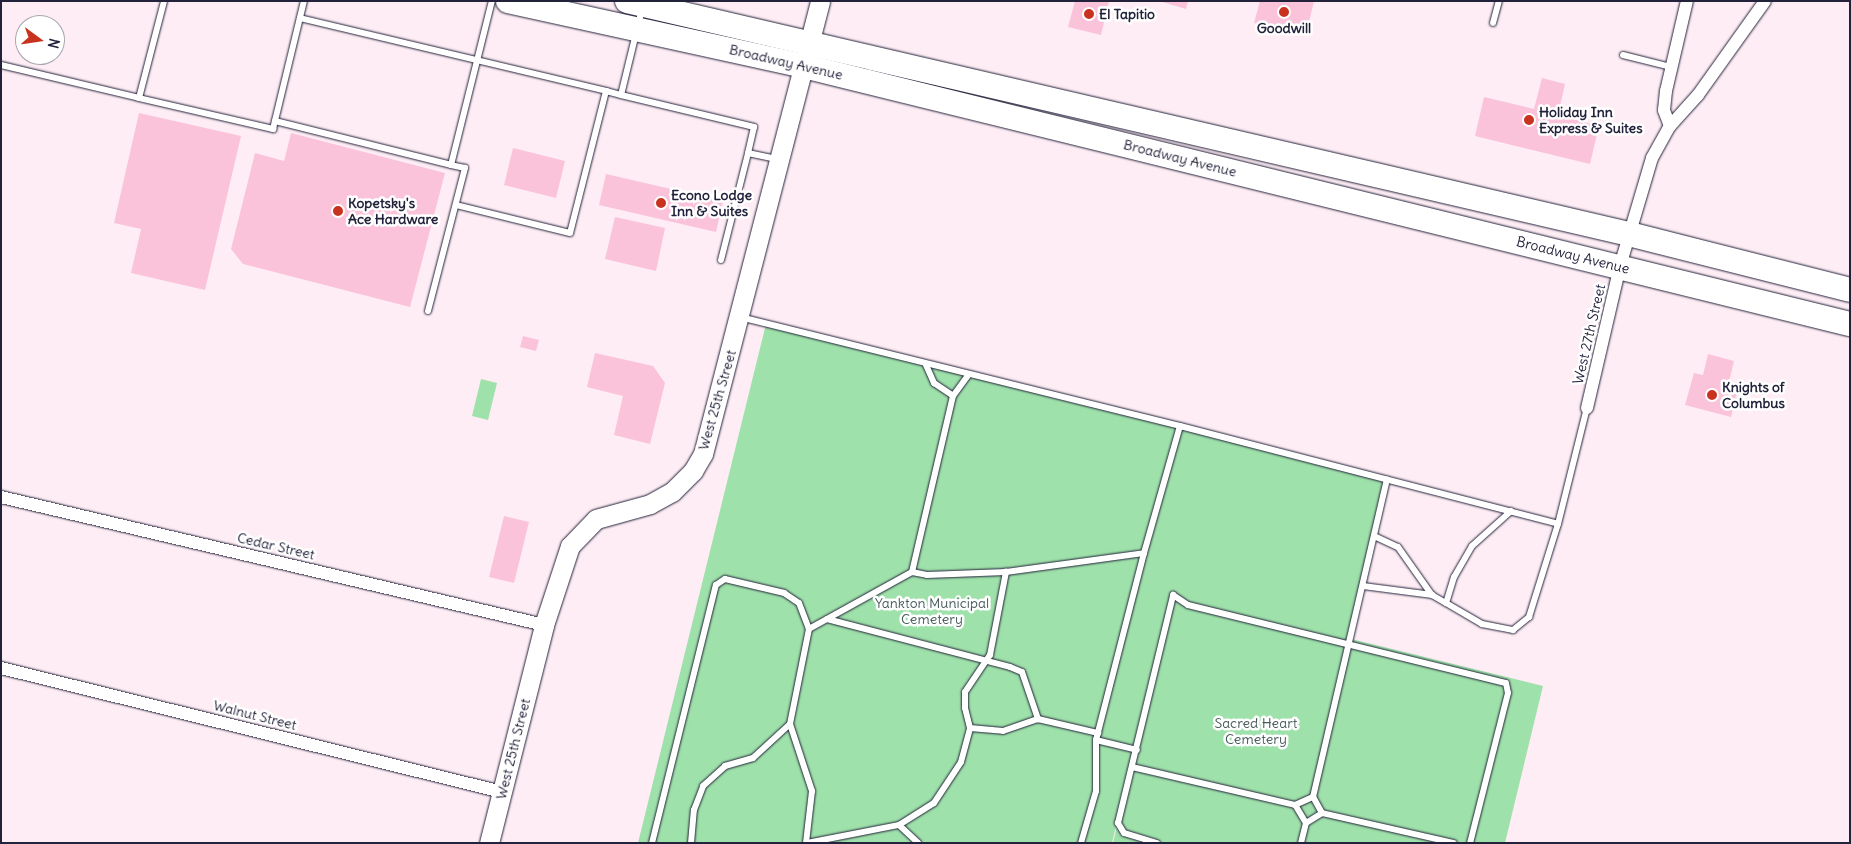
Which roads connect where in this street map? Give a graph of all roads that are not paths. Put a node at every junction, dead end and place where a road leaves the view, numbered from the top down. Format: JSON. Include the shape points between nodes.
{"nodes":[{"id":1,"x":164,"y":1,"type":"edge"},
{"id":2,"x":304,"y":1,"type":"edge"},
{"id":3,"x":492,"y":1,"type":"edge"},
{"id":4,"x":508,"y":1,"type":"edge"},
{"id":5,"x":820,"y":1,"type":"edge"},
{"id":6,"x":1498,"y":1,"type":"edge"},
{"id":7,"x":1687,"y":1,"type":"edge"},
{"id":8,"x":1765,"y":1,"type":"edge"},
{"id":9,"x":638,"y":2,"type":"edge"},
{"id":10,"x":548,"y":6,"type":"edge"},
{"id":11,"x":300,"y":18,"type":"junction"},
{"id":12,"x":1493,"y":23,"type":"dead end"},
{"id":13,"x":637,"y":29,"type":"junction"},
{"id":14,"x":809,"y":43,"type":"junction"},
{"id":15,"x":1623,"y":55,"type":"dead end"},
{"id":16,"x":477,"y":61,"type":"junction"},
{"id":17,"x":1,"y":65,"type":"edge"},
{"id":18,"x":804,"y":66,"type":"junction"},
{"id":19,"x":1670,"y":67,"type":"junction"},
{"id":20,"x":606,"y":91,"type":"junction"},
{"id":21,"x":621,"y":95,"type":"junction"},
{"id":22,"x":140,"y":98,"type":"junction"},
{"id":23,"x":275,"y":121,"type":"junction"},
{"id":24,"x":1670,"y":126,"type":"junction"},
{"id":25,"x":748,"y":153,"type":"junction"},
{"id":26,"x":780,"y":160,"type":"junction"},
{"id":27,"x":451,"y":165,"type":"junction"},
{"id":28,"x":456,"y":205,"type":"junction"},
{"id":29,"x":1628,"y":234,"type":"junction"},
{"id":30,"x":721,"y":260,"type":"dead end"},
{"id":31,"x":1620,"y":266,"type":"junction"},
{"id":32,"x":1850,"y":290,"type":"edge"},
{"id":33,"x":428,"y":311,"type":"dead end"},
{"id":34,"x":740,"y":317,"type":"junction"},
{"id":35,"x":1850,"y":324,"type":"edge"},
{"id":36,"x":926,"y":364,"type":"junction"},
{"id":37,"x":970,"y":374,"type":"junction"},
{"id":38,"x":953,"y":396,"type":"junction"},
{"id":39,"x":1587,"y":408,"type":"joint"},
{"id":40,"x":1180,"y":426,"type":"junction"},
{"id":41,"x":1387,"y":478,"type":"junction"},
{"id":42,"x":1,"y":498,"type":"edge"},
{"id":43,"x":1511,"y":511,"type":"junction"},
{"id":44,"x":1558,"y":524,"type":"junction"},
{"id":45,"x":1374,"y":536,"type":"junction"},
{"id":46,"x":1144,"y":553,"type":"junction"},
{"id":47,"x":912,"y":572,"type":"junction"},
{"id":48,"x":1006,"y":572,"type":"junction"},
{"id":49,"x":1363,"y":586,"type":"junction"},
{"id":50,"x":1432,"y":595,"type":"junction"},
{"id":51,"x":1446,"y":603,"type":"junction"},
{"id":52,"x":827,"y":619,"type":"junction"},
{"id":53,"x":544,"y":625,"type":"junction"},
{"id":54,"x":810,"y":629,"type":"junction"},
{"id":55,"x":1349,"y":645,"type":"junction"},
{"id":56,"x":985,"y":661,"type":"junction"},
{"id":57,"x":1,"y":668,"type":"edge"},
{"id":58,"x":1038,"y":719,"type":"junction"},
{"id":59,"x":790,"y":724,"type":"junction"},
{"id":60,"x":970,"y":728,"type":"junction"},
{"id":61,"x":1097,"y":736,"type":"junction"},
{"id":62,"x":1137,"y":750,"type":"junction"},
{"id":63,"x":1132,"y":767,"type":"junction"},
{"id":64,"x":502,"y":792,"type":"junction"},
{"id":65,"x":1312,"y":796,"type":"junction"},
{"id":66,"x":1295,"y":805,"type":"junction"},
{"id":67,"x":1322,"y":813,"type":"junction"},
{"id":68,"x":1306,"y":823,"type":"junction"},
{"id":69,"x":899,"y":825,"type":"junction"},
{"id":70,"x":489,"y":843,"type":"edge"},
{"id":71,"x":652,"y":843,"type":"edge"},
{"id":72,"x":691,"y":843,"type":"edge"},
{"id":73,"x":806,"y":843,"type":"edge"},
{"id":74,"x":918,"y":843,"type":"edge"},
{"id":75,"x":1081,"y":843,"type":"edge"},
{"id":76,"x":1157,"y":843,"type":"edge"},
{"id":77,"x":1301,"y":843,"type":"edge"},
{"id":78,"x":1454,"y":843,"type":"edge"},
{"id":79,"x":1470,"y":843,"type":"edge"}],
"edges":[{"from":1,"to":22,"type":"lane"},
{"from":2,"to":11,"type":"lane"},
{"from":3,"to":16,"type":"lane"},
{"from":4,"to":10,"type":"highway","name":"Broadway Avenue"},
{"from":5,"to":14,"type":"street","name":"West 25th Street"},
{"from":6,"to":12,"type":"lane"},
{"from":7,"to":19,"type":"street"},
{"from":8,"to":24,"type":"street","name":"West 27th Street","via":[[1698,95]]},
{"from":9,"to":13,"type":"lane"},
{"from":9,"to":14,"type":"highway","name":"Broadway Avenue"},
{"from":10,"to":13,"type":"highway","name":"Broadway Avenue"},
{"from":11,"to":16,"type":"lane"},
{"from":11,"to":23,"type":"lane"},
{"from":13,"to":18,"type":"highway","name":"Broadway Avenue"},
{"from":13,"to":21,"type":"lane"},
{"from":14,"to":18,"type":"street","name":"West 25th Street"},
{"from":14,"to":29,"type":"highway","name":"Broadway Avenue"},
{"from":15,"to":19,"type":"lane"},
{"from":16,"to":20,"type":"lane"},
{"from":16,"to":27,"type":"lane"},
{"from":17,"to":22,"type":"lane"},
{"from":18,"to":26,"type":"street","name":"West 25th Street"},
{"from":18,"to":31,"type":"highway","name":"Broadway Avenue"},
{"from":19,"to":24,"type":"street","via":[[1664,110]]},
{"from":20,"to":21,"type":"lane"},
{"from":20,"to":28,"type":"lane","via":[[570,232]]},
{"from":21,"to":25,"type":"lane","via":[[754,126]]},
{"from":22,"to":23,"type":"lane","via":[[273,129]]},
{"from":23,"to":27,"type":"lane"},
{"from":24,"to":29,"type":"street","name":"West 27th Street","via":[[1652,158]]},
{"from":25,"to":26,"type":"lane"},
{"from":25,"to":30,"type":"lane"},
{"from":26,"to":34,"type":"street","name":"West 25th Street"},
{"from":27,"to":28,"type":"lane","via":[[466,168]]},
{"from":28,"to":33,"type":"lane"},
{"from":29,"to":31,"type":"street","name":"West 27th Street"},
{"from":29,"to":32,"type":"highway","name":"Broadway Avenue"},
{"from":31,"to":35,"type":"highway","name":"Broadway Avenue"},
{"from":31,"to":39,"type":"street","name":"West 27th Street"},
{"from":34,"to":36,"type":"lane"},
{"from":34,"to":53,"type":"street","name":"West 25th Street","via":[[710,435],[693,471],[672,492],[650,504],[609,513],[590,523],[570,546]]},
{"from":36,"to":37,"type":"lane"},
{"from":36,"to":38,"type":"lane","via":[[934,383]]},
{"from":37,"to":38,"type":"lane"},
{"from":37,"to":40,"type":"lane"},
{"from":38,"to":47,"type":"lane"},
{"from":39,"to":44,"type":"lane"},
{"from":40,"to":41,"type":"lane"},
{"from":40,"to":46,"type":"lane"},
{"from":41,"to":43,"type":"lane"},
{"from":41,"to":45,"type":"lane"},
{"from":42,"to":53,"type":"street","name":"Cedar Street"},
{"from":43,"to":44,"type":"lane"},
{"from":43,"to":51,"type":"lane","via":[[1472,546],[1454,577]]},
{"from":44,"to":51,"type":"lane","via":[[1529,617],[1513,630],[1482,624]]},
{"from":45,"to":49,"type":"lane"},
{"from":45,"to":50,"type":"lane","via":[[1398,547]]},
{"from":46,"to":48,"type":"lane"},
{"from":46,"to":61,"type":"lane"},
{"from":47,"to":48,"type":"lane","via":[[927,575]]},
{"from":47,"to":52,"type":"lane"},
{"from":48,"to":56,"type":"lane","via":[[990,655]]},
{"from":49,"to":50,"type":"lane"},
{"from":49,"to":55,"type":"lane"},
{"from":50,"to":51,"type":"lane"},
{"from":52,"to":54,"type":"lane"},
{"from":52,"to":56,"type":"lane"},
{"from":53,"to":64,"type":"street","name":"West 25th Street"},
{"from":54,"to":59,"type":"lane"},
{"from":54,"to":71,"type":"lane","via":[[799,603],[784,593],[725,579],[716,584]]},
{"from":55,"to":62,"type":"lane","via":[[1188,605],[1173,595]]},
{"from":55,"to":65,"type":"lane"},
{"from":55,"to":79,"type":"lane","via":[[1506,683],[1508,693]]},
{"from":56,"to":58,"type":"lane","via":[[1022,672]]},
{"from":56,"to":60,"type":"lane","via":[[965,692]]},
{"from":57,"to":64,"type":"street","name":"Walnut Street"},
{"from":58,"to":60,"type":"lane","via":[[1003,731]]},
{"from":58,"to":61,"type":"lane"},
{"from":59,"to":72,"type":"lane","via":[[752,758],[725,766],[702,786],[694,810]]},
{"from":59,"to":73,"type":"lane","via":[[812,791]]},
{"from":60,"to":69,"type":"lane","via":[[961,762],[950,783],[934,803]]},
{"from":61,"to":62,"type":"lane"},
{"from":61,"to":75,"type":"lane","via":[[1096,791]]},
{"from":62,"to":63,"type":"lane"},
{"from":63,"to":66,"type":"lane"},
{"from":63,"to":76,"type":"lane","via":[[1118,823],[1124,833]]},
{"from":64,"to":70,"type":"street","name":"West 25th Street"},
{"from":65,"to":66,"type":"lane"},
{"from":65,"to":67,"type":"lane"},
{"from":66,"to":68,"type":"lane"},
{"from":67,"to":68,"type":"lane"},
{"from":67,"to":78,"type":"lane"},
{"from":68,"to":77,"type":"lane"},
{"from":69,"to":73,"type":"lane"},
{"from":69,"to":74,"type":"lane"}]}
